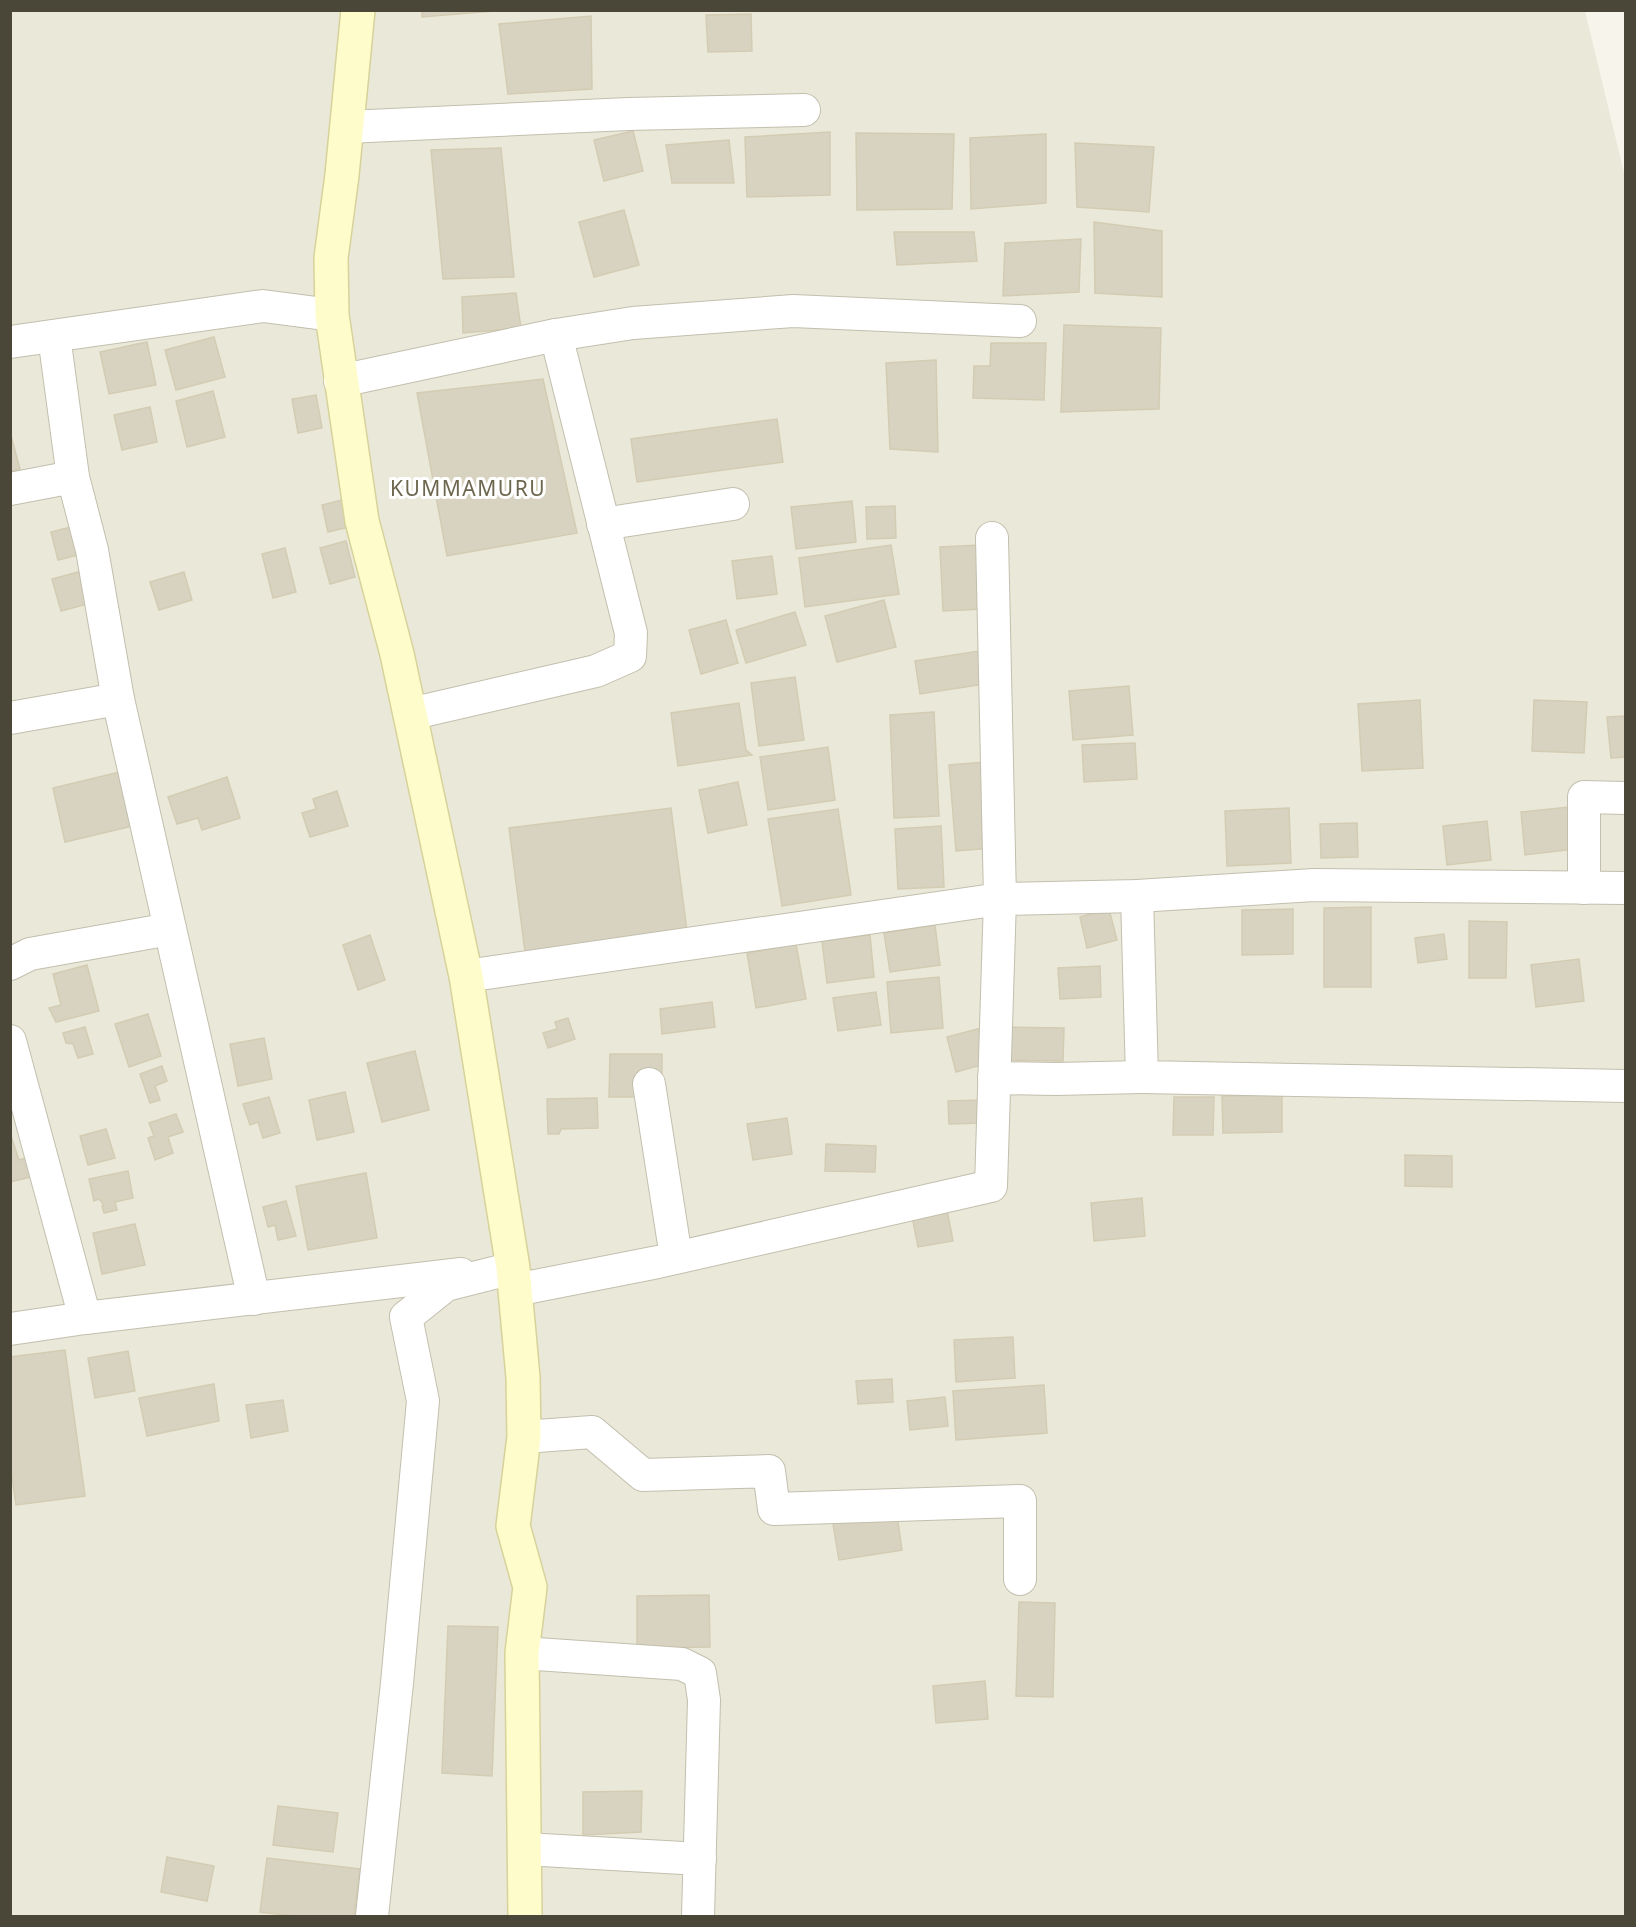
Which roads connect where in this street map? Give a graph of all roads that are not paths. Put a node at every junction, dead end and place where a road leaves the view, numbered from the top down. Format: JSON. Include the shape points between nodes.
{"nodes":[{"id":1,"x":358,"y":10,"type":"edge"},
{"id":2,"x":804,"y":110,"type":"dead end"},
{"id":3,"x":347,"y":127,"type":"junction"},
{"id":4,"x":332,"y":315,"type":"junction"},
{"id":5,"x":1020,"y":321,"type":"dead end"},
{"id":6,"x":556,"y":335,"type":"junction"},
{"id":7,"x":54,"y":336,"type":"junction"},
{"id":8,"x":10,"y":342,"type":"edge"},
{"id":9,"x":340,"y":381,"type":"junction"},
{"id":10,"x":73,"y":477,"type":"junction"},
{"id":11,"x":10,"y":489,"type":"edge"},
{"id":12,"x":733,"y":504,"type":"dead end"},
{"id":13,"x":603,"y":524,"type":"junction"},
{"id":14,"x":992,"y":538,"type":"dead end"},
{"id":15,"x":118,"y":699,"type":"junction"},
{"id":16,"x":410,"y":714,"type":"junction"},
{"id":17,"x":10,"y":718,"type":"edge"},
{"id":18,"x":1626,"y":798,"type":"edge"},
{"id":19,"x":1584,"y":888,"type":"junction"},
{"id":20,"x":1626,"y":888,"type":"edge"},
{"id":21,"x":1137,"y":896,"type":"junction"},
{"id":22,"x":1000,"y":899,"type":"junction"},
{"id":23,"x":170,"y":929,"type":"junction"},
{"id":24,"x":10,"y":964,"type":"edge"},
{"id":25,"x":466,"y":976,"type":"junction"},
{"id":26,"x":10,"y":1041,"type":"edge"},
{"id":27,"x":1142,"y":1077,"type":"junction"},
{"id":28,"x":994,"y":1078,"type":"junction"},
{"id":29,"x":649,"y":1084,"type":"dead end"},
{"id":30,"x":1626,"y":1086,"type":"edge"},
{"id":31,"x":676,"y":1257,"type":"junction"},
{"id":32,"x":514,"y":1279,"type":"junction"},
{"id":33,"x":254,"y":1299,"type":"junction"},
{"id":34,"x":85,"y":1318,"type":"junction"},
{"id":35,"x":10,"y":1329,"type":"edge"},
{"id":36,"x":524,"y":1437,"type":"junction"},
{"id":37,"x":1020,"y":1579,"type":"dead end"},
{"id":38,"x":522,"y":1653,"type":"junction"},
{"id":39,"x":525,"y":1849,"type":"junction"},
{"id":40,"x":700,"y":1859,"type":"junction"},
{"id":41,"x":372,"y":1917,"type":"edge"},
{"id":42,"x":525,"y":1917,"type":"edge"},
{"id":43,"x":698,"y":1917,"type":"edge"}],
"edges":[{"from":1,"to":3,"type":"main road"},
{"from":2,"to":3,"type":"street"},
{"from":3,"to":4,"type":"main road","via":[[331,258]]},
{"from":4,"to":7,"type":"street","via":[[263,306]]},
{"from":4,"to":9,"type":"main road"},
{"from":5,"to":6,"type":"street","via":[[793,311],[633,323]]},
{"from":6,"to":9,"type":"street"},
{"from":6,"to":13,"type":"street"},
{"from":7,"to":8,"type":"street"},
{"from":7,"to":10,"type":"street"},
{"from":9,"to":16,"type":"main road","via":[[362,521]]},
{"from":10,"to":11,"type":"street"},
{"from":10,"to":15,"type":"street","via":[[92,550]]},
{"from":12,"to":13,"type":"street"},
{"from":13,"to":16,"type":"street","via":[[631,633],[630,656],[596,671]]},
{"from":14,"to":22,"type":"street"},
{"from":15,"to":17,"type":"street"},
{"from":15,"to":23,"type":"street"},
{"from":16,"to":25,"type":"main road"},
{"from":18,"to":19,"type":"street","via":[[1584,798]]},
{"from":19,"to":20,"type":"street"},
{"from":19,"to":21,"type":"street","via":[[1314,885]]},
{"from":21,"to":22,"type":"street"},
{"from":21,"to":27,"type":"street"},
{"from":22,"to":25,"type":"street"},
{"from":22,"to":28,"type":"street"},
{"from":23,"to":24,"type":"street","via":[[30,954]]},
{"from":23,"to":33,"type":"street"},
{"from":25,"to":32,"type":"main road"},
{"from":26,"to":34,"type":"street"},
{"from":27,"to":28,"type":"street"},
{"from":27,"to":30,"type":"street"},
{"from":28,"to":31,"type":"street","via":[[991,1186]]},
{"from":29,"to":31,"type":"street"},
{"from":31,"to":32,"type":"street"},
{"from":32,"to":33,"type":"street"},
{"from":32,"to":36,"type":"main road"},
{"from":32,"to":41,"type":"street","via":[[446,1285],[406,1317],[423,1401]]},
{"from":33,"to":34,"type":"street"},
{"from":34,"to":35,"type":"street"},
{"from":36,"to":37,"type":"street","via":[[592,1432],[643,1475],[769,1471],[774,1509],[1020,1501]]},
{"from":36,"to":38,"type":"main road","via":[[513,1526],[530,1587]]},
{"from":38,"to":39,"type":"main road"},
{"from":38,"to":40,"type":"street","via":[[682,1664],[700,1673],[704,1700]]},
{"from":39,"to":40,"type":"street"},
{"from":39,"to":42,"type":"main road"},
{"from":40,"to":43,"type":"street"}]}
